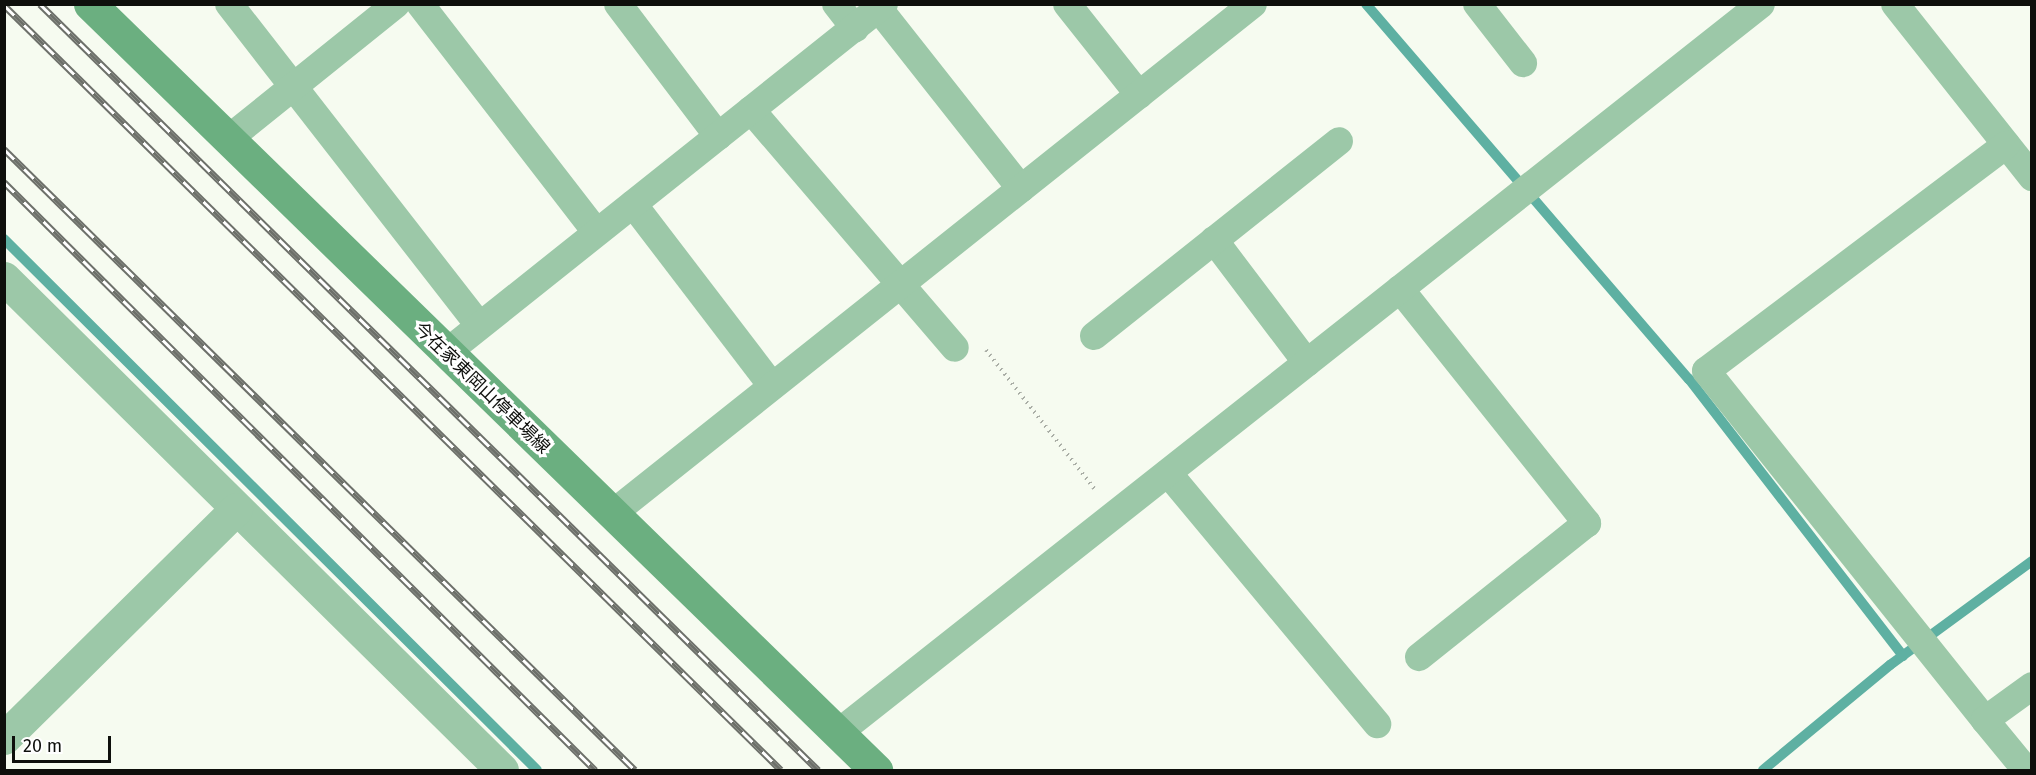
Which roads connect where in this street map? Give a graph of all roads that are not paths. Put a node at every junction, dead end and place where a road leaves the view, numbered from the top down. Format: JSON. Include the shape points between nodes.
{"nodes":[{"id":1,"x":90,"y":4,"type":"edge"},
{"id":2,"x":229,"y":4,"type":"edge"},
{"id":3,"x":396,"y":4,"type":"edge"},
{"id":4,"x":420,"y":4,"type":"edge"},
{"id":5,"x":618,"y":4,"type":"edge"},
{"id":6,"x":836,"y":4,"type":"edge"},
{"id":7,"x":1067,"y":4,"type":"edge"},
{"id":8,"x":1477,"y":4,"type":"edge"},
{"id":9,"x":1761,"y":4,"type":"edge"},
{"id":10,"x":1895,"y":4,"type":"edge"},
{"id":11,"x":1252,"y":5,"type":"edge"},
{"id":12,"x":882,"y":7,"type":"edge"},
{"id":13,"x":855,"y":28,"type":"junction"},
{"id":14,"x":1523,"y":63,"type":"dead end"},
{"id":15,"x":292,"y":88,"type":"junction"},
{"id":16,"x":1139,"y":95,"type":"junction"},
{"id":17,"x":751,"y":110,"type":"junction"},
{"id":18,"x":718,"y":136,"type":"junction"},
{"id":19,"x":227,"y":140,"type":"junction"},
{"id":20,"x":1339,"y":141,"type":"dead end"},
{"id":21,"x":2006,"y":145,"type":"junction"},
{"id":22,"x":2031,"y":177,"type":"edge"},
{"id":23,"x":1021,"y":189,"type":"junction"},
{"id":24,"x":633,"y":204,"type":"junction"},
{"id":25,"x":596,"y":232,"type":"junction"},
{"id":26,"x":1214,"y":240,"type":"junction"},
{"id":27,"x":4,"y":278,"type":"edge"},
{"id":28,"x":897,"y":287,"type":"junction"},
{"id":29,"x":1400,"y":289,"type":"junction"},
{"id":30,"x":479,"y":326,"type":"junction"},
{"id":31,"x":1094,"y":336,"type":"dead end"},
{"id":32,"x":955,"y":348,"type":"road end"},
{"id":33,"x":446,"y":353,"type":"junction"},
{"id":34,"x":1307,"y":363,"type":"junction"},
{"id":35,"x":772,"y":386,"type":"junction"},
{"id":36,"x":1168,"y":473,"type":"junction"},
{"id":37,"x":236,"y":509,"type":"junction"},
{"id":38,"x":612,"y":513,"type":"junction"},
{"id":39,"x":1419,"y":657,"type":"dead end"},
{"id":40,"x":2031,"y":686,"type":"edge"},
{"id":41,"x":1985,"y":720,"type":"junction"},
{"id":42,"x":1377,"y":724,"type":"dead end"},
{"id":43,"x":838,"y":733,"type":"junction"},
{"id":44,"x":4,"y":738,"type":"edge"},
{"id":45,"x":502,"y":771,"type":"edge"},
{"id":46,"x":876,"y":771,"type":"edge"},
{"id":47,"x":2026,"y":771,"type":"edge"}],
"edges":[{"from":1,"to":19,"type":"main road","name":"今在家東岡山停車場線"},
{"from":2,"to":15,"type":"street"},
{"from":3,"to":15,"type":"street"},
{"from":4,"to":25,"type":"street"},
{"from":5,"to":18,"type":"street"},
{"from":6,"to":13,"type":"street"},
{"from":7,"to":16,"type":"street"},
{"from":8,"to":14,"type":"street"},
{"from":9,"to":29,"type":"street"},
{"from":10,"to":21,"type":"street"},
{"from":11,"to":16,"type":"street"},
{"from":12,"to":13,"type":"street"},
{"from":12,"to":23,"type":"street"},
{"from":13,"to":17,"type":"street"},
{"from":15,"to":19,"type":"street"},
{"from":15,"to":30,"type":"street"},
{"from":16,"to":23,"type":"street"},
{"from":17,"to":18,"type":"street"},
{"from":17,"to":28,"type":"street"},
{"from":18,"to":24,"type":"street"},
{"from":19,"to":33,"type":"main road","name":"今在家東岡山停車場線"},
{"from":20,"to":26,"type":"street"},
{"from":21,"to":22,"type":"street"},
{"from":21,"to":41,"type":"street","via":[[1706,371]]},
{"from":23,"to":28,"type":"street"},
{"from":24,"to":25,"type":"street"},
{"from":24,"to":35,"type":"street"},
{"from":25,"to":30,"type":"street"},
{"from":26,"to":31,"type":"street"},
{"from":26,"to":34,"type":"street"},
{"from":27,"to":37,"type":"street"},
{"from":28,"to":32,"type":"street"},
{"from":28,"to":35,"type":"street"},
{"from":29,"to":34,"type":"street"},
{"from":29,"to":39,"type":"street","via":[[1587,523]]},
{"from":30,"to":33,"type":"street"},
{"from":33,"to":38,"type":"main road","name":"今在家東岡山停車場線"},
{"from":34,"to":36,"type":"street"},
{"from":35,"to":38,"type":"street"},
{"from":36,"to":42,"type":"street"},
{"from":36,"to":43,"type":"street"},
{"from":37,"to":44,"type":"street"},
{"from":37,"to":45,"type":"street"},
{"from":38,"to":43,"type":"main road","name":"今在家東岡山停車場線"},
{"from":40,"to":41,"type":"street"},
{"from":41,"to":47,"type":"street"},
{"from":43,"to":46,"type":"main road","name":"今在家東岡山停車場線"}]}
